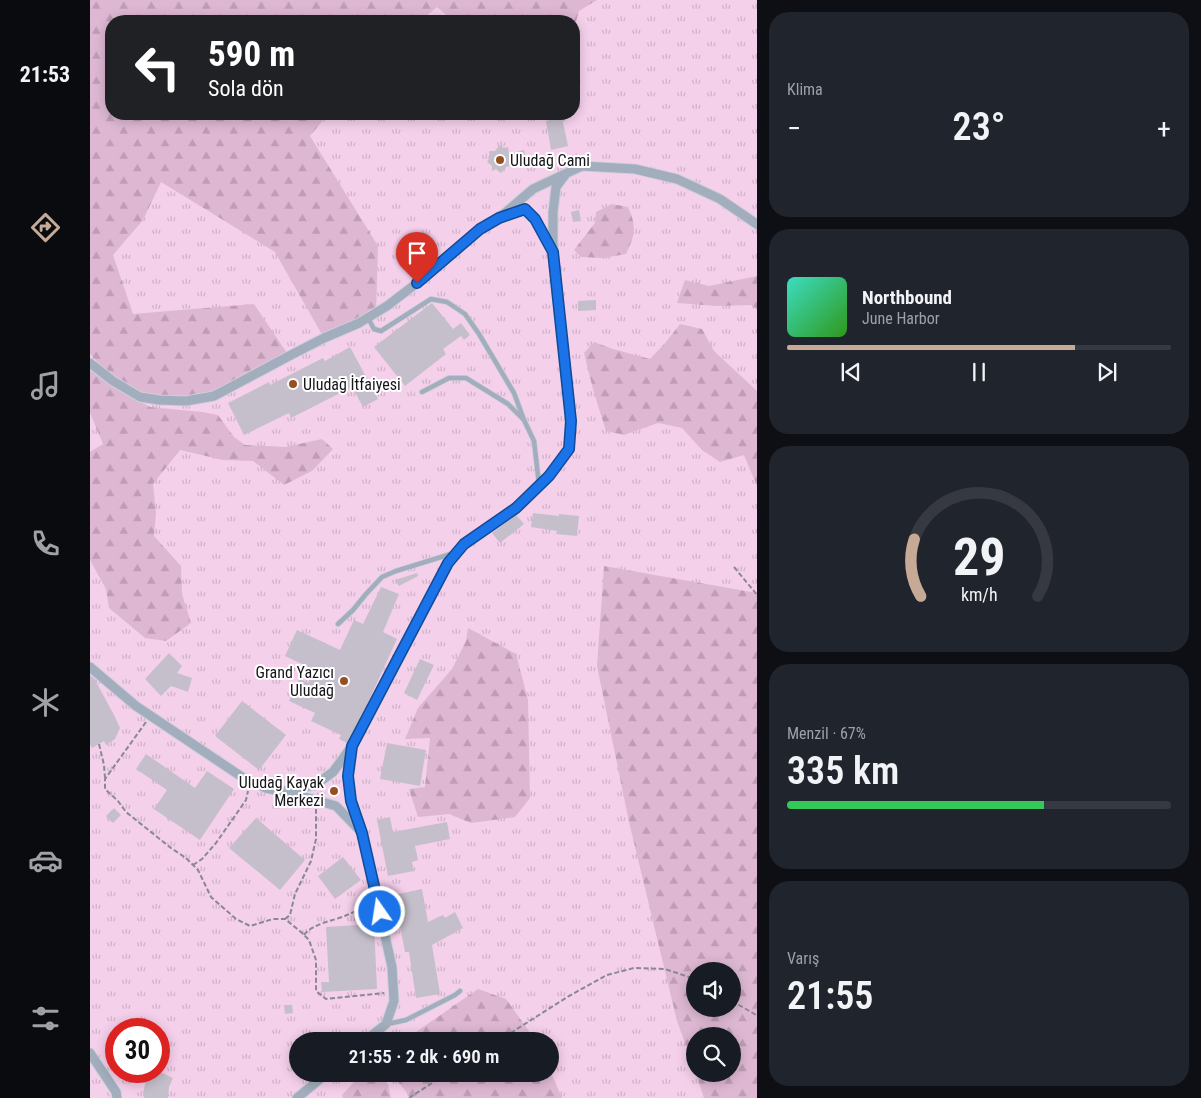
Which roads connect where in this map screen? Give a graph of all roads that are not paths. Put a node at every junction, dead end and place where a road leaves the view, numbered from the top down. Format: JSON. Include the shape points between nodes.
{"nodes":[{"id":1,"x":567,"y":172,"type":"junction"},
{"id":2,"x":499,"y":218,"type":"junction"},
{"id":3,"x":757,"y":225,"type":"edge"},
{"id":4,"x":553,"y":252,"type":"junction"},
{"id":5,"x":368,"y":317,"type":"junction"},
{"id":6,"x":90,"y":363,"type":"edge"},
{"id":7,"x":422,"y":392,"type":"dead end"},
{"id":8,"x":524,"y":420,"type":"junction"},
{"id":9,"x":539,"y":485,"type":"junction"},
{"id":10,"x":458,"y":552,"type":"junction"},
{"id":11,"x":338,"y":624,"type":"dead end"},
{"id":12,"x":90,"y":667,"type":"edge"},
{"id":13,"x":352,"y":746,"type":"junction"},
{"id":14,"x":279,"y":792,"type":"junction"},
{"id":15,"x":362,"y":833,"type":"junction"},
{"id":16,"x":460,"y":990,"type":"dead end"},
{"id":17,"x":386,"y":1024,"type":"junction"},
{"id":18,"x":376,"y":1032,"type":"edge"},
{"id":19,"x":90,"y":1053,"type":"edge"},
{"id":20,"x":316,"y":1082,"type":"edge"},
{"id":21,"x":117,"y":1098,"type":"edge"},
{"id":22,"x":297,"y":1098,"type":"edge"}],
"edges":[{"from":1,"to":2,"type":"street","via":[[533,189]]},
{"from":1,"to":3,"type":"street","via":[[582,166],[627,168],[677,178],[720,199]]},
{"from":1,"to":4,"type":"street","via":[[556,187]]},
{"from":2,"to":4,"type":"street","via":[[525,209],[535,219]]},
{"from":2,"to":5,"type":"street","via":[[480,229],[417,283]]},
{"from":4,"to":9,"type":"street","via":[[571,421],[569,449]]},
{"from":5,"to":6,"type":"street","via":[[214,396],[186,401],[140,397]]},
{"from":5,"to":8,"type":"lane","via":[[374,328],[381,331],[432,299],[447,302],[465,314],[479,334],[514,393]]},
{"from":7,"to":8,"type":"lane","via":[[449,378],[466,378],[508,404]]},
{"from":8,"to":9,"type":"lane","via":[[534,441]]},
{"from":9,"to":10,"type":"street","via":[[516,508],[464,544]]},
{"from":10,"to":11,"type":"lane","via":[[382,577]]},
{"from":10,"to":13,"type":"street","via":[[448,563]]},
{"from":12,"to":14,"type":"street","via":[[150,716],[250,781]]},
{"from":13,"to":14,"type":"street","via":[[334,772],[315,785]]},
{"from":13,"to":15,"type":"street","via":[[348,776],[351,801]]},
{"from":14,"to":15,"type":"street","via":[[336,806]]},
{"from":15,"to":17,"type":"street","via":[[392,967],[394,1000]]},
{"from":16,"to":17,"type":"lane","via":[[406,1020]]},
{"from":17,"to":18,"type":"street"},
{"from":19,"to":21,"type":"street"},
{"from":20,"to":22,"type":"street"}]}
